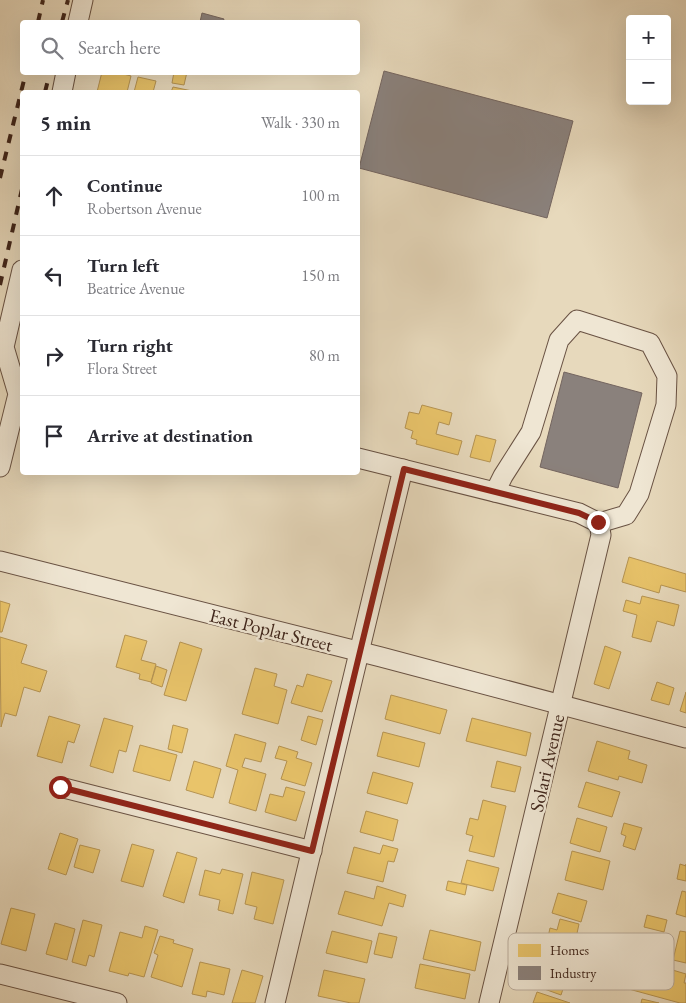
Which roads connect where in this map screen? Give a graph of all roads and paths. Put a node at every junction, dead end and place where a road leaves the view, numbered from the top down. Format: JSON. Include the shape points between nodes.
{"nodes":[{"id":1,"x":83,"y":0,"type":"edge"},
{"id":2,"x":78,"y":20,"type":"edge"},
{"id":3,"x":65,"y":75,"type":"edge"},
{"id":4,"x":62,"y":90,"type":"edge"},
{"id":5,"x":20,"y":279,"type":"edge"},
{"id":6,"x":11,"y":370,"type":"edge"},
{"id":7,"x":360,"y":458,"type":"edge"},
{"id":8,"x":0,"y":467,"type":"edge"},
{"id":9,"x":404,"y":469,"type":"junction"},
{"id":10,"x":495,"y":492,"type":"junction"},
{"id":11,"x":598,"y":522,"type":"junction"},
{"id":12,"x":0,"y":561,"type":"edge"},
{"id":13,"x":360,"y":653,"type":"junction"},
{"id":14,"x":560,"y":705,"type":"junction"},
{"id":15,"x":686,"y":738,"type":"edge"},
{"id":16,"x":60,"y":787,"type":"dead end"},
{"id":17,"x":312,"y":851,"type":"junction"},
{"id":18,"x":0,"y":974,"type":"edge"},
{"id":19,"x":117,"y":1003,"type":"edge"},
{"id":20,"x":276,"y":1003,"type":"edge"},
{"id":21,"x":489,"y":1003,"type":"edge"}],
"edges":[{"from":1,"to":2,"type":"street"},
{"from":3,"to":4,"type":"street"},
{"from":5,"to":6,"type":"street","via":[[4,347]]},
{"from":6,"to":8,"type":"street","via":[[18,394]]},
{"from":7,"to":9,"type":"street"},
{"from":9,"to":10,"type":"street"},
{"from":9,"to":13,"type":"street"},
{"from":10,"to":11,"type":"street","via":[[579,513]]},
{"from":10,"to":11,"type":"street","via":[[531,432],[559,340],[576,320],[650,343],[668,376],[666,405],[639,494],[626,515]]},
{"from":11,"to":14,"type":"street","name":"Solari Avenue","via":[[601,535]]},
{"from":12,"to":13,"type":"street","name":"East Poplar Street"},
{"from":13,"to":14,"type":"street","name":"East Poplar Street"},
{"from":13,"to":17,"type":"street"},
{"from":14,"to":15,"type":"street","name":"East Poplar Street"},
{"from":14,"to":21,"type":"street","name":"Solari Avenue"},
{"from":16,"to":17,"type":"street"},
{"from":17,"to":20,"type":"street"},
{"from":18,"to":19,"type":"street"}]}
